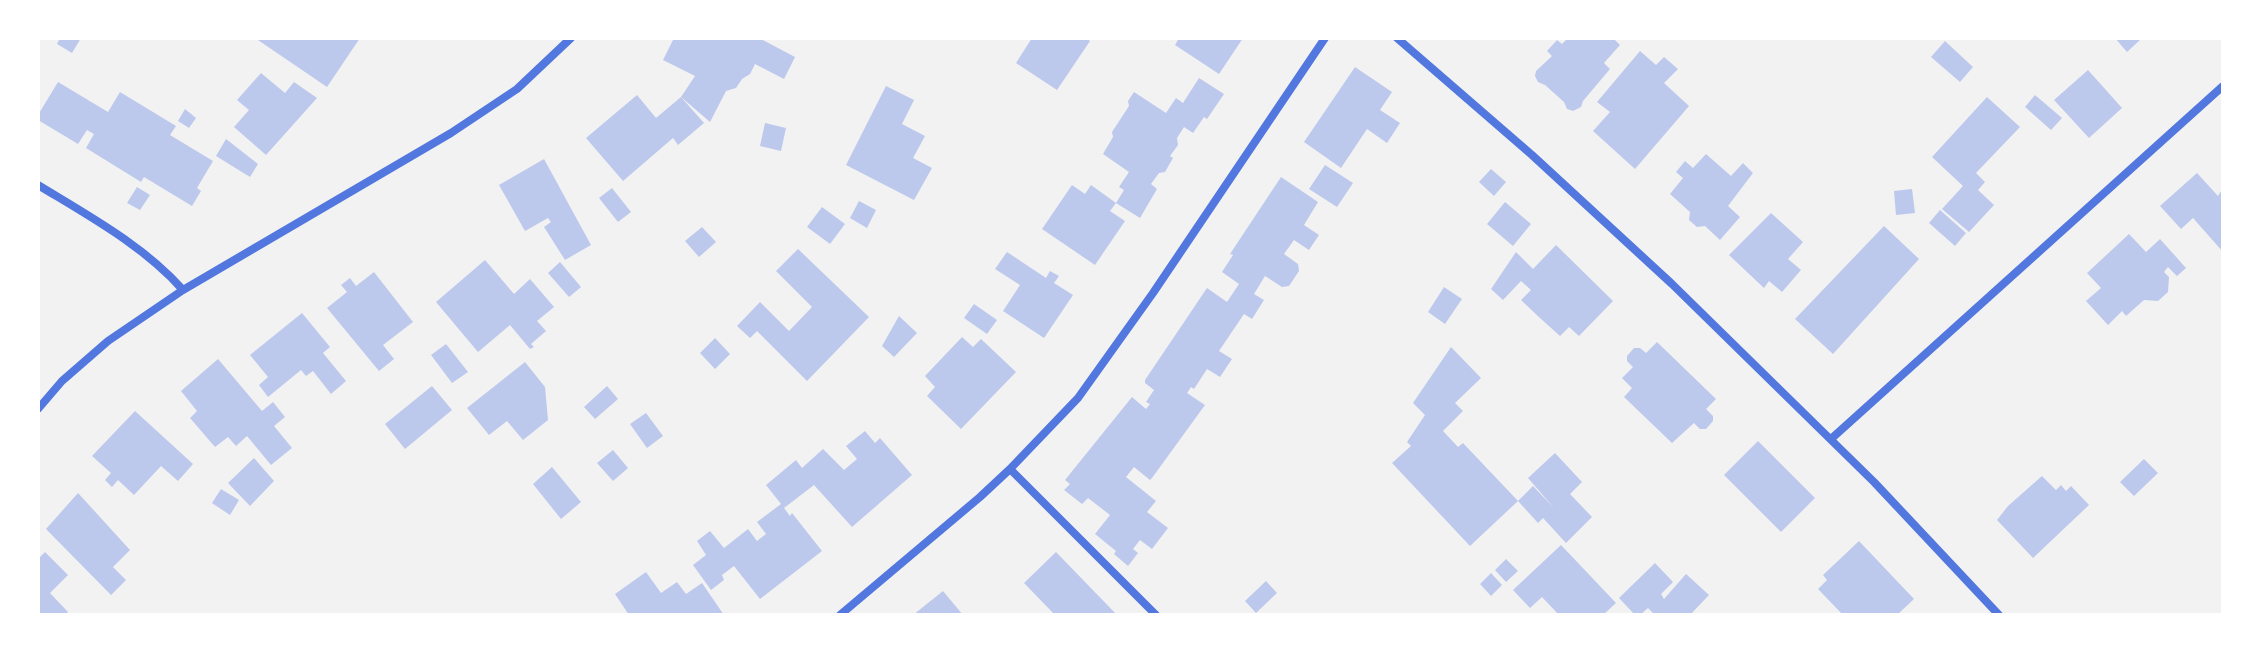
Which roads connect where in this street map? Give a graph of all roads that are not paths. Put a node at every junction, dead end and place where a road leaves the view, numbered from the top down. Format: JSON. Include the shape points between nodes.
{"nodes":[{"id":1,"x":571,"y":38,"type":"edge"},
{"id":2,"x":1325,"y":38,"type":"edge"},
{"id":3,"x":1397,"y":38,"type":"edge"},
{"id":4,"x":2223,"y":86,"type":"edge"},
{"id":5,"x":38,"y":185,"type":"edge"},
{"id":6,"x":183,"y":290,"type":"junction"},
{"id":7,"x":38,"y":409,"type":"edge"},
{"id":8,"x":1831,"y":439,"type":"junction"},
{"id":9,"x":1010,"y":469,"type":"junction"},
{"id":10,"x":840,"y":615,"type":"edge"},
{"id":11,"x":1156,"y":615,"type":"edge"},
{"id":12,"x":1999,"y":615,"type":"edge"}],
"edges":[{"from":1,"to":6,"type":"street","via":[[517,89],[451,133]]},
{"from":2,"to":9,"type":"street","via":[[1078,398]]},
{"from":3,"to":8,"type":"street","via":[[1672,284]]},
{"from":4,"to":8,"type":"street"},
{"from":5,"to":6,"type":"street","via":[[161,266]]},
{"from":6,"to":7,"type":"street","via":[[108,341]]},
{"from":8,"to":12,"type":"street"},
{"from":9,"to":10,"type":"street"},
{"from":9,"to":11,"type":"street"}]}
